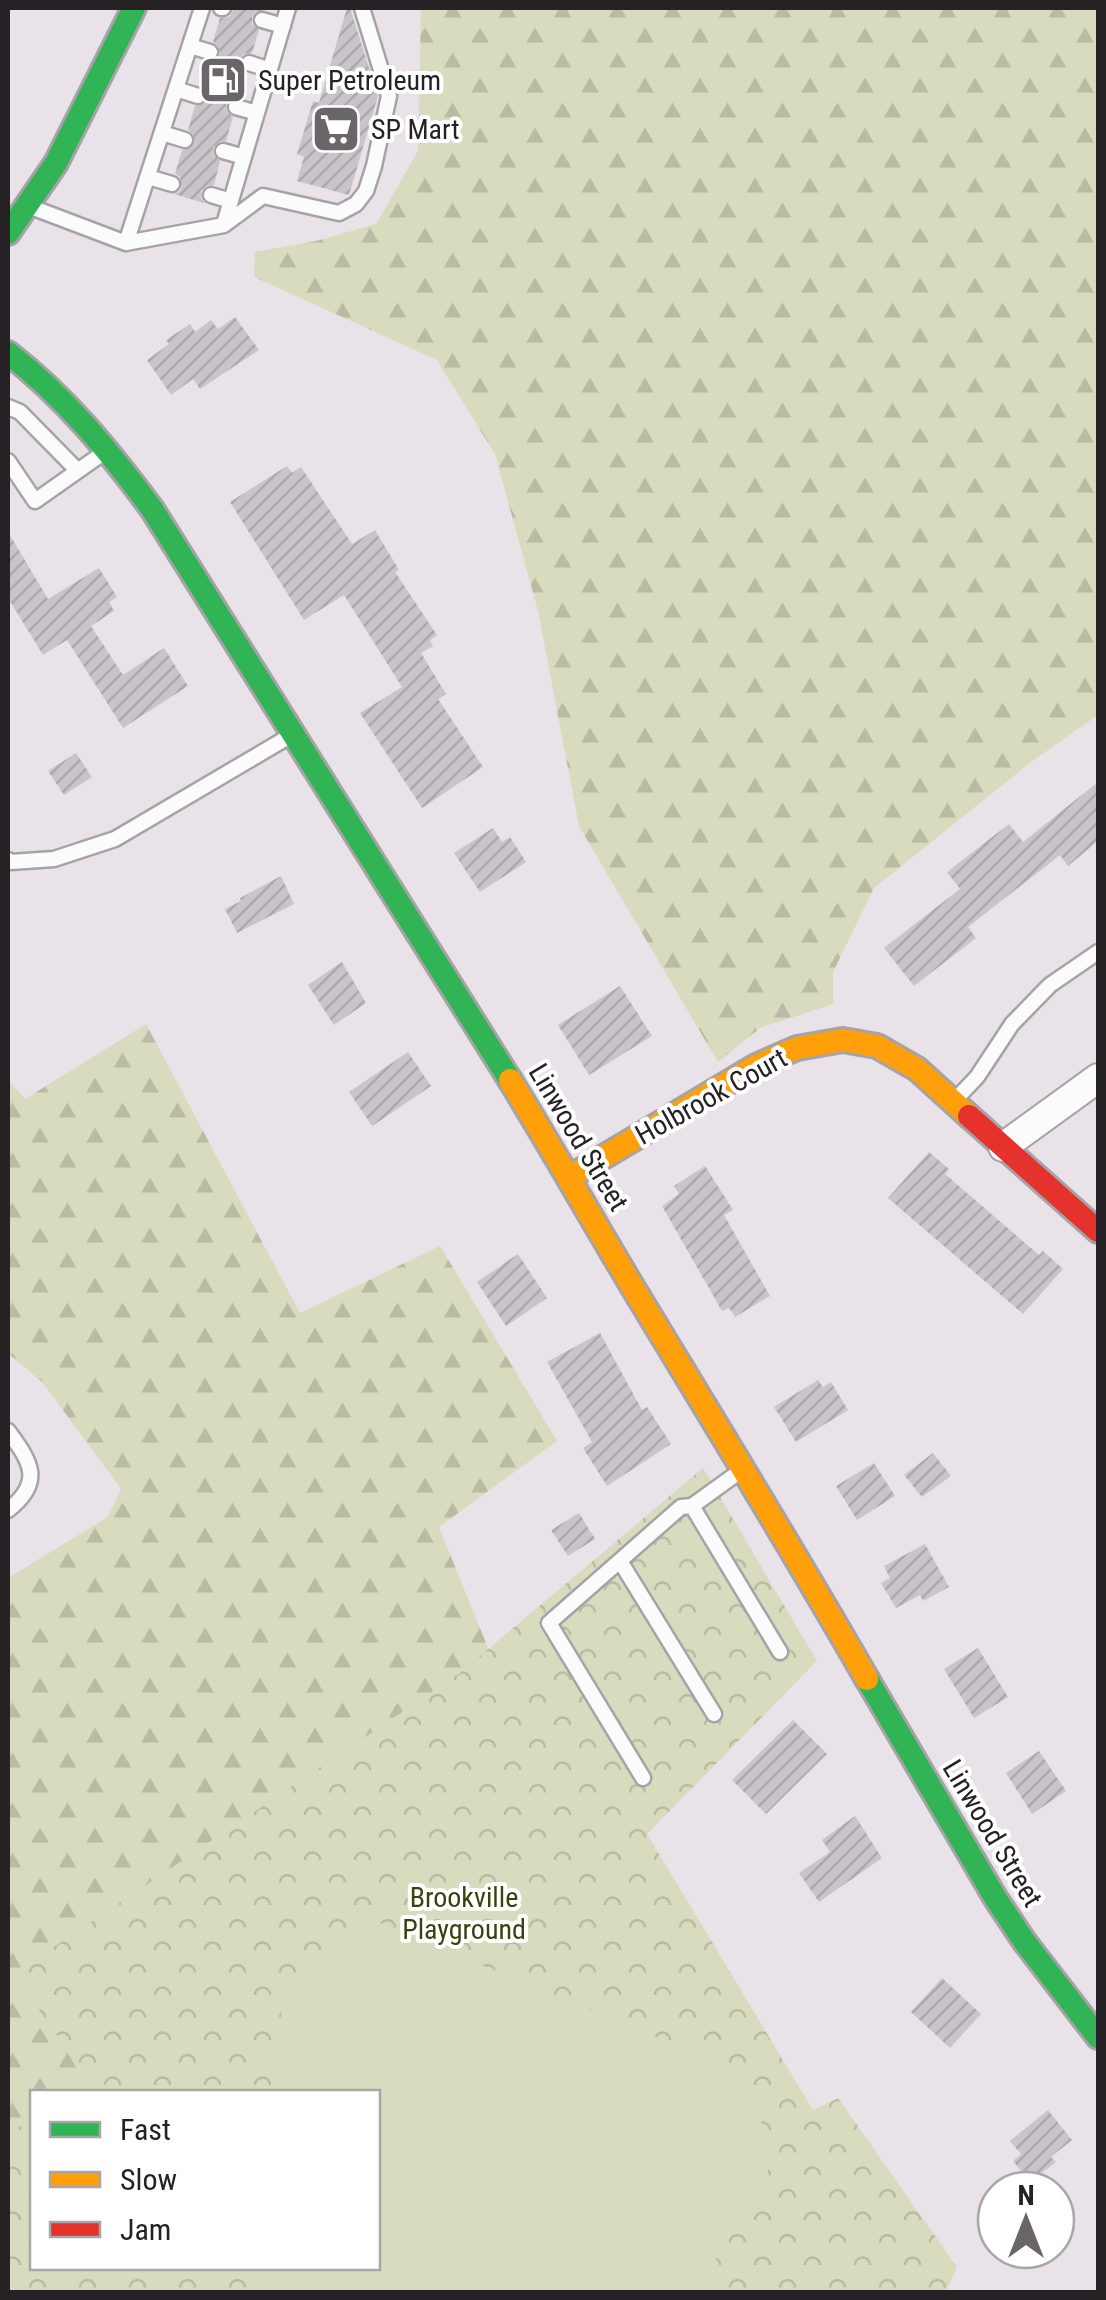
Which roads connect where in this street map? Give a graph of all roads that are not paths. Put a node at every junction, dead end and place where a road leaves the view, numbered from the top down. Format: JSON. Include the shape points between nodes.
{"nodes":[{"id":1,"x":202,"y":8,"type":"edge"},
{"id":2,"x":288,"y":8,"type":"edge"},
{"id":3,"x":362,"y":8,"type":"edge"},
{"id":4,"x":128,"y":10,"type":"edge"},
{"id":5,"x":262,"y":20,"type":"dead end"},
{"id":6,"x":283,"y":26,"type":"junction"},
{"id":7,"x":190,"y":46,"type":"junction"},
{"id":8,"x":210,"y":52,"type":"dead end"},
{"id":9,"x":249,"y":63,"type":"dead end"},
{"id":10,"x":270,"y":70,"type":"junction"},
{"id":11,"x":176,"y":90,"type":"junction"},
{"id":12,"x":198,"y":96,"type":"dead end"},
{"id":13,"x":236,"y":107,"type":"dead end"},
{"id":14,"x":256,"y":114,"type":"junction"},
{"id":15,"x":162,"y":133,"type":"junction"},
{"id":16,"x":185,"y":140,"type":"dead end"},
{"id":17,"x":224,"y":151,"type":"dead end"},
{"id":18,"x":244,"y":157,"type":"junction"},
{"id":19,"x":148,"y":176,"type":"junction"},
{"id":20,"x":172,"y":184,"type":"dead end"},
{"id":21,"x":211,"y":195,"type":"dead end"},
{"id":22,"x":231,"y":200,"type":"junction"},
{"id":23,"x":26,"y":206,"type":"junction"},
{"id":24,"x":224,"y":225,"type":"junction"},
{"id":25,"x":8,"y":233,"type":"edge"},
{"id":26,"x":126,"y":243,"type":"junction"},
{"id":27,"x":8,"y":353,"type":"edge"},
{"id":28,"x":8,"y":407,"type":"edge"},
{"id":29,"x":108,"y":449,"type":"junction"},
{"id":30,"x":8,"y":462,"type":"edge"},
{"id":31,"x":77,"y":470,"type":"junction"},
{"id":32,"x":294,"y":734,"type":"junction"},
{"id":33,"x":8,"y":860,"type":"edge"},
{"id":34,"x":1098,"y":952,"type":"edge"},
{"id":35,"x":1098,"y":1078,"type":"edge"},
{"id":36,"x":953,"y":1102,"type":"junction"},
{"id":37,"x":1003,"y":1147,"type":"junction"},
{"id":38,"x":570,"y":1178,"type":"junction"},
{"id":39,"x":1098,"y":1231,"type":"edge"},
{"id":40,"x":8,"y":1431,"type":"edge"},
{"id":41,"x":744,"y":1469,"type":"junction"},
{"id":42,"x":692,"y":1506,"type":"junction"},
{"id":43,"x":8,"y":1510,"type":"edge"},
{"id":44,"x":620,"y":1560,"type":"junction"},
{"id":45,"x":780,"y":1652,"type":"dead end"},
{"id":46,"x":714,"y":1714,"type":"dead end"},
{"id":47,"x":643,"y":1778,"type":"dead end"},
{"id":48,"x":1098,"y":2037,"type":"edge"}],
"edges":[{"from":1,"to":7,"type":"lane"},
{"from":2,"to":6,"type":"lane"},
{"from":3,"to":24,"type":"lane","via":[[388,96],[366,191],[339,214],[263,196]]},
{"from":4,"to":23,"type":"main road","via":[[56,162]]},
{"from":5,"to":6,"type":"lane"},
{"from":6,"to":10,"type":"lane"},
{"from":7,"to":8,"type":"lane"},
{"from":7,"to":11,"type":"lane"},
{"from":9,"to":10,"type":"lane"},
{"from":10,"to":14,"type":"lane"},
{"from":11,"to":12,"type":"lane"},
{"from":11,"to":15,"type":"lane"},
{"from":13,"to":14,"type":"lane"},
{"from":14,"to":18,"type":"lane"},
{"from":15,"to":16,"type":"lane"},
{"from":15,"to":19,"type":"lane"},
{"from":17,"to":18,"type":"lane"},
{"from":18,"to":22,"type":"lane"},
{"from":19,"to":20,"type":"lane"},
{"from":19,"to":26,"type":"lane"},
{"from":21,"to":22,"type":"lane"},
{"from":22,"to":24,"type":"lane"},
{"from":23,"to":25,"type":"main road"},
{"from":23,"to":26,"type":"lane"},
{"from":24,"to":26,"type":"lane"},
{"from":27,"to":29,"type":"main road","name":"Linwood Street","via":[[72,406]]},
{"from":28,"to":31,"type":"lane"},
{"from":29,"to":31,"type":"lane"},
{"from":29,"to":32,"type":"main road","name":"Linwood Street"},
{"from":30,"to":31,"type":"lane","via":[[35,501]]},
{"from":32,"to":33,"type":"lane","via":[[116,839],[54,859]]},
{"from":32,"to":38,"type":"main road","name":"Linwood Street"},
{"from":34,"to":36,"type":"lane","via":[[1050,985],[1012,1024]]},
{"from":35,"to":37,"type":"street"},
{"from":36,"to":37,"type":"main road","name":"Holbrook Court"},
{"from":36,"to":38,"type":"main road","name":"Holbrook Court","via":[[878,1046],[843,1040],[796,1048]]},
{"from":37,"to":39,"type":"main road","name":"Holbrook Court"},
{"from":38,"to":41,"type":"main road","name":"Linwood Street"},
{"from":40,"to":43,"type":"lane","via":[[32,1473],[28,1489]]},
{"from":41,"to":42,"type":"lane"},
{"from":41,"to":48,"type":"main road","name":"Linwood Street","via":[[996,1899]]},
{"from":42,"to":44,"type":"lane","via":[[681,1507]]},
{"from":42,"to":45,"type":"lane"},
{"from":44,"to":46,"type":"lane"},
{"from":44,"to":47,"type":"lane","via":[[549,1622]]}]}
